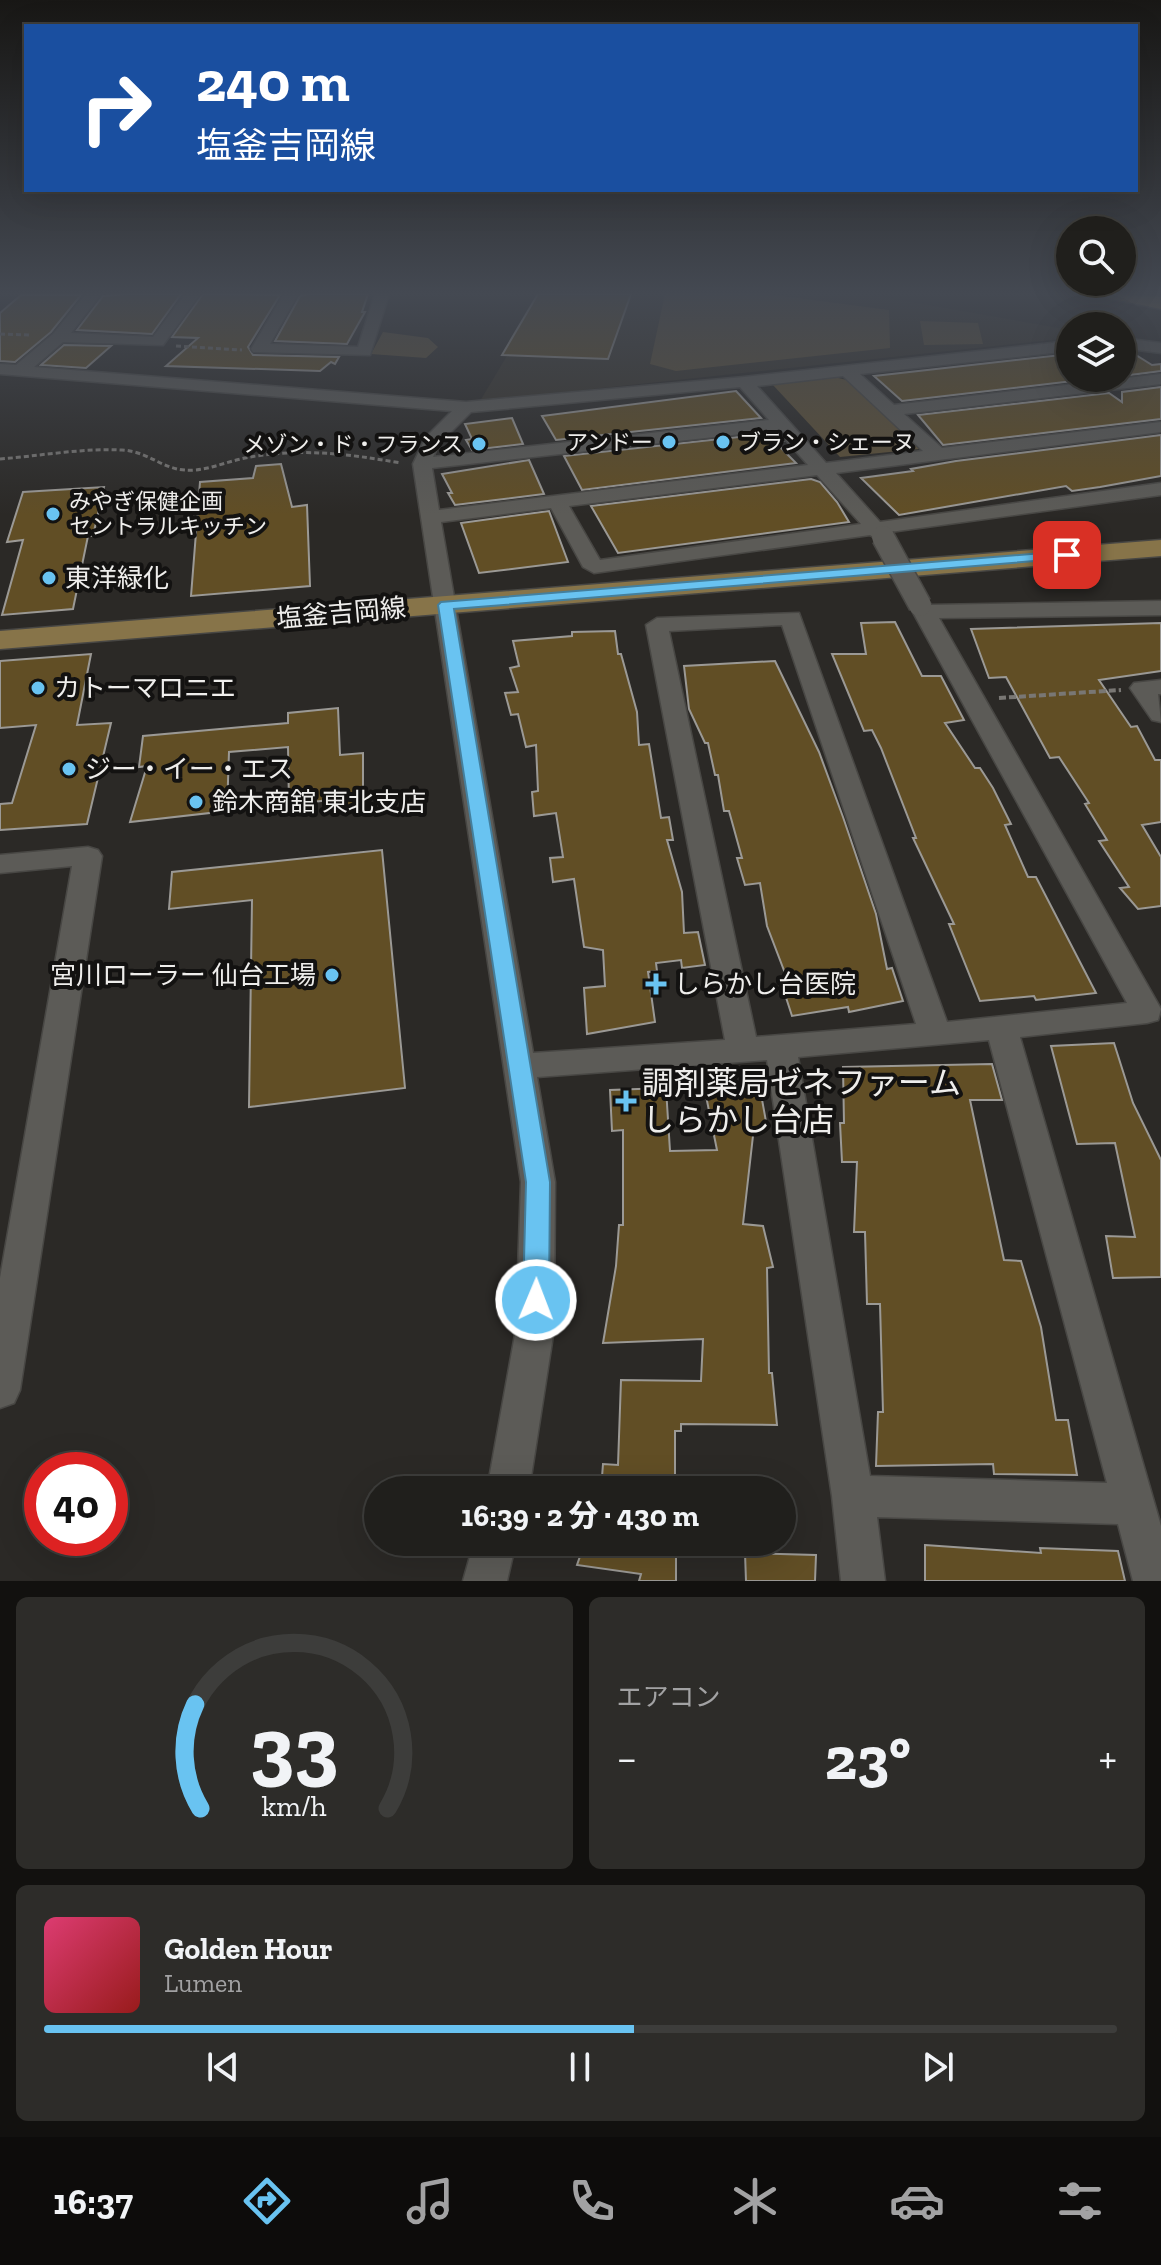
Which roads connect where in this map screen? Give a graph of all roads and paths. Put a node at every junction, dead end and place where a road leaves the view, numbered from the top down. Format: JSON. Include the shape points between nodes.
{"nodes":[{"id":1,"x":24,"y":368,"type":"edge"},
{"id":2,"x":876,"y":368,"type":"edge"},
{"id":3,"x":0,"y":369,"type":"edge"},
{"id":4,"x":21,"y":370,"type":"junction"},
{"id":5,"x":847,"y":371,"type":"junction"},
{"id":6,"x":1161,"y":379,"type":"edge"},
{"id":7,"x":744,"y":382,"type":"junction"},
{"id":8,"x":466,"y":407,"type":"junction"},
{"id":9,"x":892,"y":410,"type":"junction"},
{"id":10,"x":782,"y":424,"type":"junction"},
{"id":11,"x":1161,"y":427,"type":"edge"},
{"id":12,"x":937,"y":454,"type":"junction"},
{"id":13,"x":0,"y":459,"type":"edge"},
{"id":14,"x":823,"y":469,"type":"junction"},
{"id":15,"x":412,"y":470,"type":"junction"},
{"id":16,"x":1161,"y":489,"type":"edge"},
{"id":17,"x":558,"y":504,"type":"junction"},
{"id":18,"x":431,"y":517,"type":"junction"},
{"id":19,"x":880,"y":533,"type":"junction"},
{"id":20,"x":1161,"y":548,"type":"edge"},
{"id":21,"x":446,"y":605,"type":"junction"},
{"id":22,"x":1161,"y":608,"type":"edge"},
{"id":23,"x":923,"y":609,"type":"junction"},
{"id":24,"x":0,"y":640,"type":"edge"},
{"id":25,"x":1152,"y":687,"type":"edge"},
{"id":26,"x":973,"y":700,"type":"junction"},
{"id":27,"x":1161,"y":715,"type":"edge"},
{"id":28,"x":0,"y":864,"type":"edge"},
{"id":29,"x":1154,"y":1012,"type":"edge"},
{"id":30,"x":1002,"y":1029,"type":"junction"},
{"id":31,"x":935,"y":1033,"type":"junction"},
{"id":32,"x":781,"y":1049,"type":"junction"},
{"id":33,"x":743,"y":1051,"type":"junction"},
{"id":34,"x":522,"y":1066,"type":"junction"},
{"id":35,"x":2,"y":1367,"type":"edge"},
{"id":36,"x":510,"y":1476,"type":"edge"},
{"id":37,"x":853,"y":1496,"type":"junction"},
{"id":38,"x":1132,"y":1504,"type":"junction"},
{"id":39,"x":491,"y":1556,"type":"edge"},
{"id":40,"x":485,"y":1581,"type":"edge"},
{"id":41,"x":863,"y":1581,"type":"edge"},
{"id":42,"x":1155,"y":1581,"type":"edge"}],
"edges":[{"from":1,"to":4,"type":"street"},
{"from":2,"to":5,"type":"street"},
{"from":3,"to":4,"type":"street"},
{"from":4,"to":8,"type":"street"},
{"from":5,"to":7,"type":"street"},
{"from":5,"to":9,"type":"street"},
{"from":6,"to":9,"type":"street"},
{"from":7,"to":8,"type":"street"},
{"from":7,"to":10,"type":"street"},
{"from":8,"to":15,"type":"street"},
{"from":9,"to":12,"type":"street"},
{"from":10,"to":14,"type":"street"},
{"from":10,"to":15,"type":"street"},
{"from":11,"to":12,"type":"street"},
{"from":12,"to":14,"type":"street"},
{"from":13,"to":15,"type":"path","via":[[121,450],[145,454],[171,470],[198,470],[291,451],[340,452],[401,462]]},
{"from":14,"to":17,"type":"street"},
{"from":14,"to":19,"type":"street"},
{"from":15,"to":18,"type":"street"},
{"from":16,"to":19,"type":"street"},
{"from":17,"to":18,"type":"street"},
{"from":17,"to":19,"type":"street","via":[[594,567]]},
{"from":18,"to":21,"type":"street"},
{"from":19,"to":23,"type":"street","bridge":true},
{"from":20,"to":21,"type":"main road","name":"塩釜吉岡線"},
{"from":21,"to":24,"type":"main road","name":"塩釜吉岡線"},
{"from":21,"to":34,"type":"street"},
{"from":22,"to":23,"type":"street"},
{"from":23,"to":26,"type":"street"},
{"from":25,"to":26,"type":"path"},
{"from":25,"to":27,"type":"street"},
{"from":26,"to":29,"type":"street"},
{"from":28,"to":35,"type":"street","via":[[88,856]]},
{"from":29,"to":30,"type":"street"},
{"from":30,"to":31,"type":"street"},
{"from":30,"to":38,"type":"street"},
{"from":31,"to":32,"type":"street"},
{"from":31,"to":33,"type":"street","via":[[791,618],[657,625]]},
{"from":32,"to":33,"type":"street"},
{"from":32,"to":37,"type":"street"},
{"from":33,"to":34,"type":"street"},
{"from":34,"to":36,"type":"street","via":[[538,1182],[535,1329]]},
{"from":37,"to":38,"type":"street"},
{"from":37,"to":41,"type":"street"},
{"from":38,"to":42,"type":"street"},
{"from":39,"to":40,"type":"street"}]}
